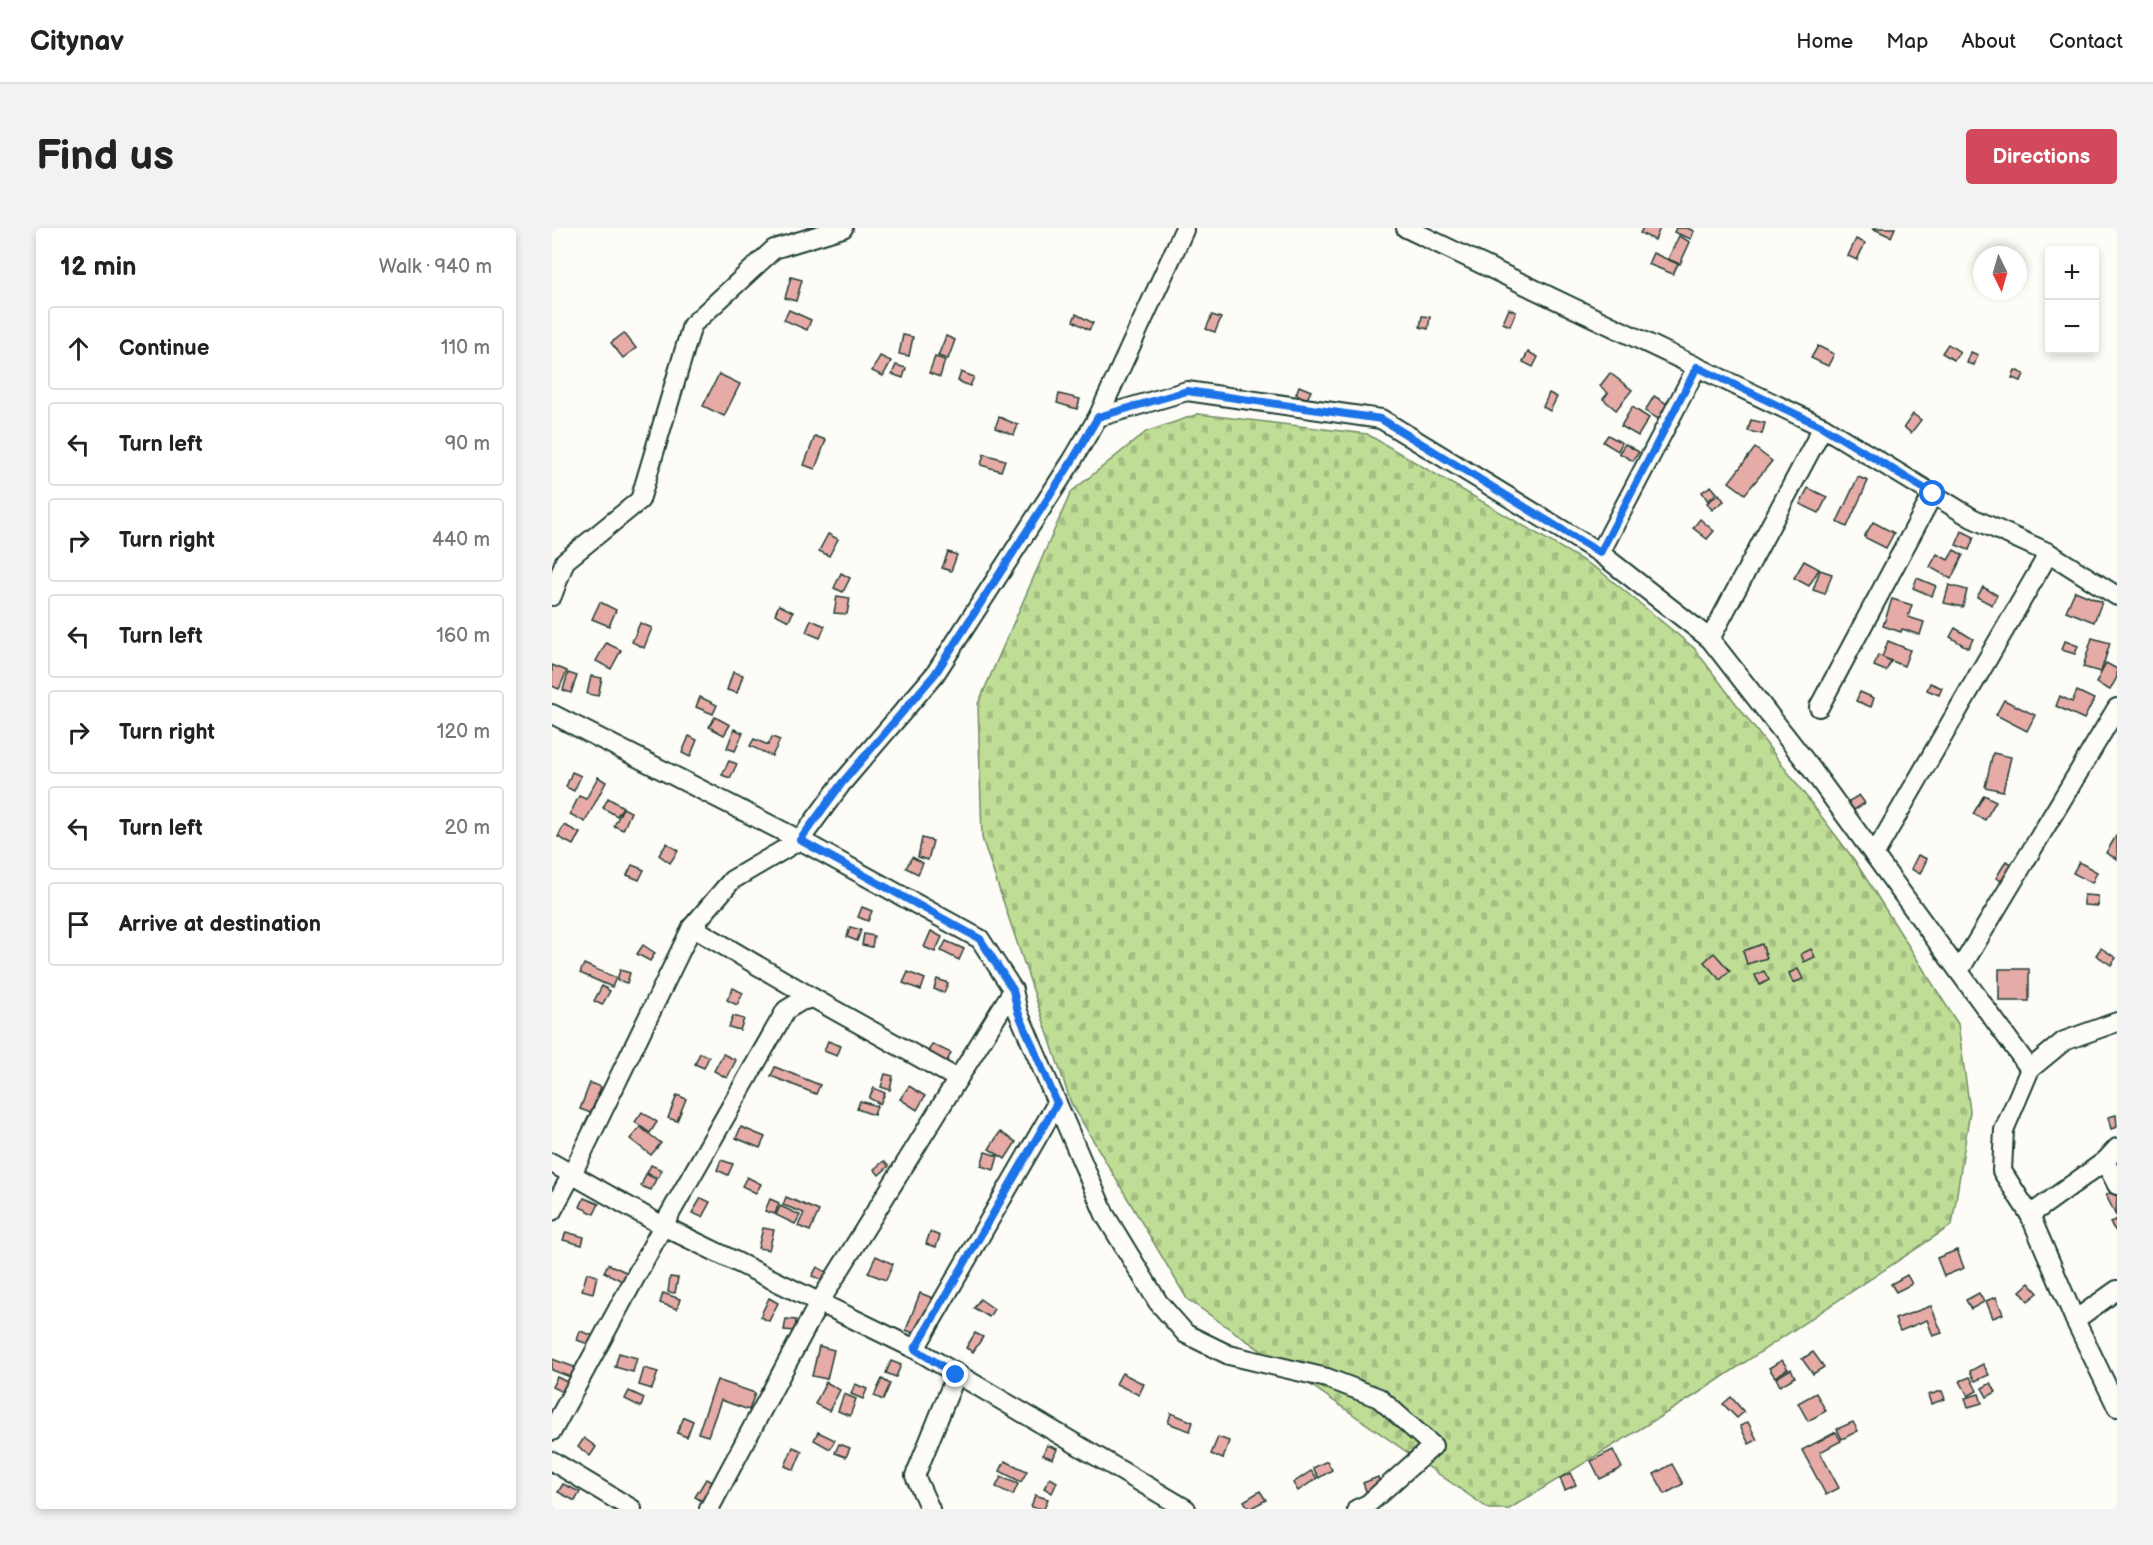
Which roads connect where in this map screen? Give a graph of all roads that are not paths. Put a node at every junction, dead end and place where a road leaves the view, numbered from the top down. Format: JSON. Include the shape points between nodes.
{"nodes":[{"id":1,"x":843,"y":228,"type":"edge"},
{"id":2,"x":1406,"y":228,"type":"edge"},
{"id":3,"x":1184,"y":230,"type":"dead end"},
{"id":4,"x":1697,"y":367,"type":"junction"},
{"id":5,"x":1098,"y":417,"type":"junction"},
{"id":6,"x":1823,"y":427,"type":"junction"},
{"id":7,"x":1933,"y":494,"type":"junction"},
{"id":8,"x":1600,"y":553,"type":"junction"},
{"id":9,"x":2049,"y":553,"type":"junction"},
{"id":10,"x":552,"y":596,"type":"edge"},
{"id":11,"x":2117,"y":596,"type":"edge"},
{"id":12,"x":1710,"y":639,"type":"junction"},
{"id":13,"x":1819,"y":707,"type":"dead end"},
{"id":14,"x":2117,"y":708,"type":"edge"},
{"id":15,"x":552,"y":714,"type":"edge"},
{"id":16,"x":800,"y":840,"type":"junction"},
{"id":17,"x":1874,"y":855,"type":"junction"},
{"id":18,"x":692,"y":927,"type":"junction"},
{"id":19,"x":1959,"y":971,"type":"junction"},
{"id":20,"x":1013,"y":990,"type":"junction"},
{"id":21,"x":813,"y":998,"type":"junction"},
{"id":22,"x":2117,"y":1022,"type":"edge"},
{"id":23,"x":2030,"y":1069,"type":"junction"},
{"id":24,"x":958,"y":1079,"type":"junction"},
{"id":25,"x":1057,"y":1103,"type":"junction"},
{"id":26,"x":2111,"y":1154,"type":"edge"},
{"id":27,"x":552,"y":1163,"type":"edge"},
{"id":28,"x":572,"y":1174,"type":"junction"},
{"id":29,"x":2117,"y":1185,"type":"edge"},
{"id":30,"x":552,"y":1211,"type":"edge"},
{"id":31,"x":2030,"y":1215,"type":"junction"},
{"id":32,"x":663,"y":1226,"type":"junction"},
{"id":33,"x":2117,"y":1290,"type":"edge"},
{"id":34,"x":819,"y":1303,"type":"junction"},
{"id":35,"x":2075,"y":1320,"type":"junction"},
{"id":36,"x":915,"y":1349,"type":"junction"},
{"id":37,"x":956,"y":1375,"type":"junction"},
{"id":38,"x":2117,"y":1407,"type":"edge"},
{"id":39,"x":552,"y":1431,"type":"edge"},
{"id":40,"x":552,"y":1461,"type":"edge"},
{"id":41,"x":632,"y":1509,"type":"edge"},
{"id":42,"x":709,"y":1509,"type":"edge"},
{"id":43,"x":930,"y":1509,"type":"edge"},
{"id":44,"x":1186,"y":1509,"type":"edge"},
{"id":45,"x":1357,"y":1509,"type":"edge"}],
"edges":[{"from":1,"to":10,"type":"street","via":[[774,249],[692,325],[640,500],[565,561]]},
{"from":2,"to":4,"type":"street"},
{"from":3,"to":5,"type":"street"},
{"from":4,"to":6,"type":"street"},
{"from":4,"to":8,"type":"street"},
{"from":5,"to":8,"type":"street","via":[[1187,391],[1381,419]]},
{"from":5,"to":16,"type":"street","via":[[935,674],[842,783]]},
{"from":6,"to":7,"type":"street"},
{"from":6,"to":12,"type":"street"},
{"from":7,"to":9,"type":"street","via":[[1972,518]]},
{"from":7,"to":13,"type":"street"},
{"from":8,"to":12,"type":"street"},
{"from":9,"to":11,"type":"street"},
{"from":9,"to":17,"type":"street"},
{"from":12,"to":17,"type":"street"},
{"from":14,"to":19,"type":"street"},
{"from":15,"to":16,"type":"street"},
{"from":16,"to":18,"type":"street","via":[[732,880]]},
{"from":16,"to":20,"type":"street","via":[[980,939]]},
{"from":17,"to":19,"type":"street"},
{"from":18,"to":21,"type":"street"},
{"from":18,"to":28,"type":"street"},
{"from":19,"to":23,"type":"street"},
{"from":20,"to":24,"type":"street"},
{"from":20,"to":25,"type":"street","via":[[1018,1012]]},
{"from":21,"to":24,"type":"street"},
{"from":21,"to":32,"type":"street","via":[[786,1010]]},
{"from":22,"to":23,"type":"street","via":[[2064,1041]]},
{"from":23,"to":31,"type":"street","via":[[2004,1130],[2002,1171]]},
{"from":24,"to":34,"type":"street"},
{"from":25,"to":36,"type":"street"},
{"from":25,"to":45,"type":"street","via":[[1105,1215],[1158,1302],[1186,1334],[1229,1355],[1327,1378],[1379,1398],[1433,1446],[1368,1504]]},
{"from":26,"to":29,"type":"street"},
{"from":26,"to":31,"type":"street"},
{"from":27,"to":28,"type":"street"},
{"from":28,"to":30,"type":"street"},
{"from":28,"to":32,"type":"street"},
{"from":31,"to":35,"type":"street"},
{"from":32,"to":34,"type":"street"},
{"from":32,"to":39,"type":"street"},
{"from":33,"to":35,"type":"street"},
{"from":34,"to":36,"type":"street"},
{"from":34,"to":42,"type":"street"},
{"from":35,"to":38,"type":"street"},
{"from":36,"to":37,"type":"street"},
{"from":37,"to":43,"type":"street","via":[[915,1476]]},
{"from":37,"to":44,"type":"street"},
{"from":40,"to":41,"type":"street"}]}
